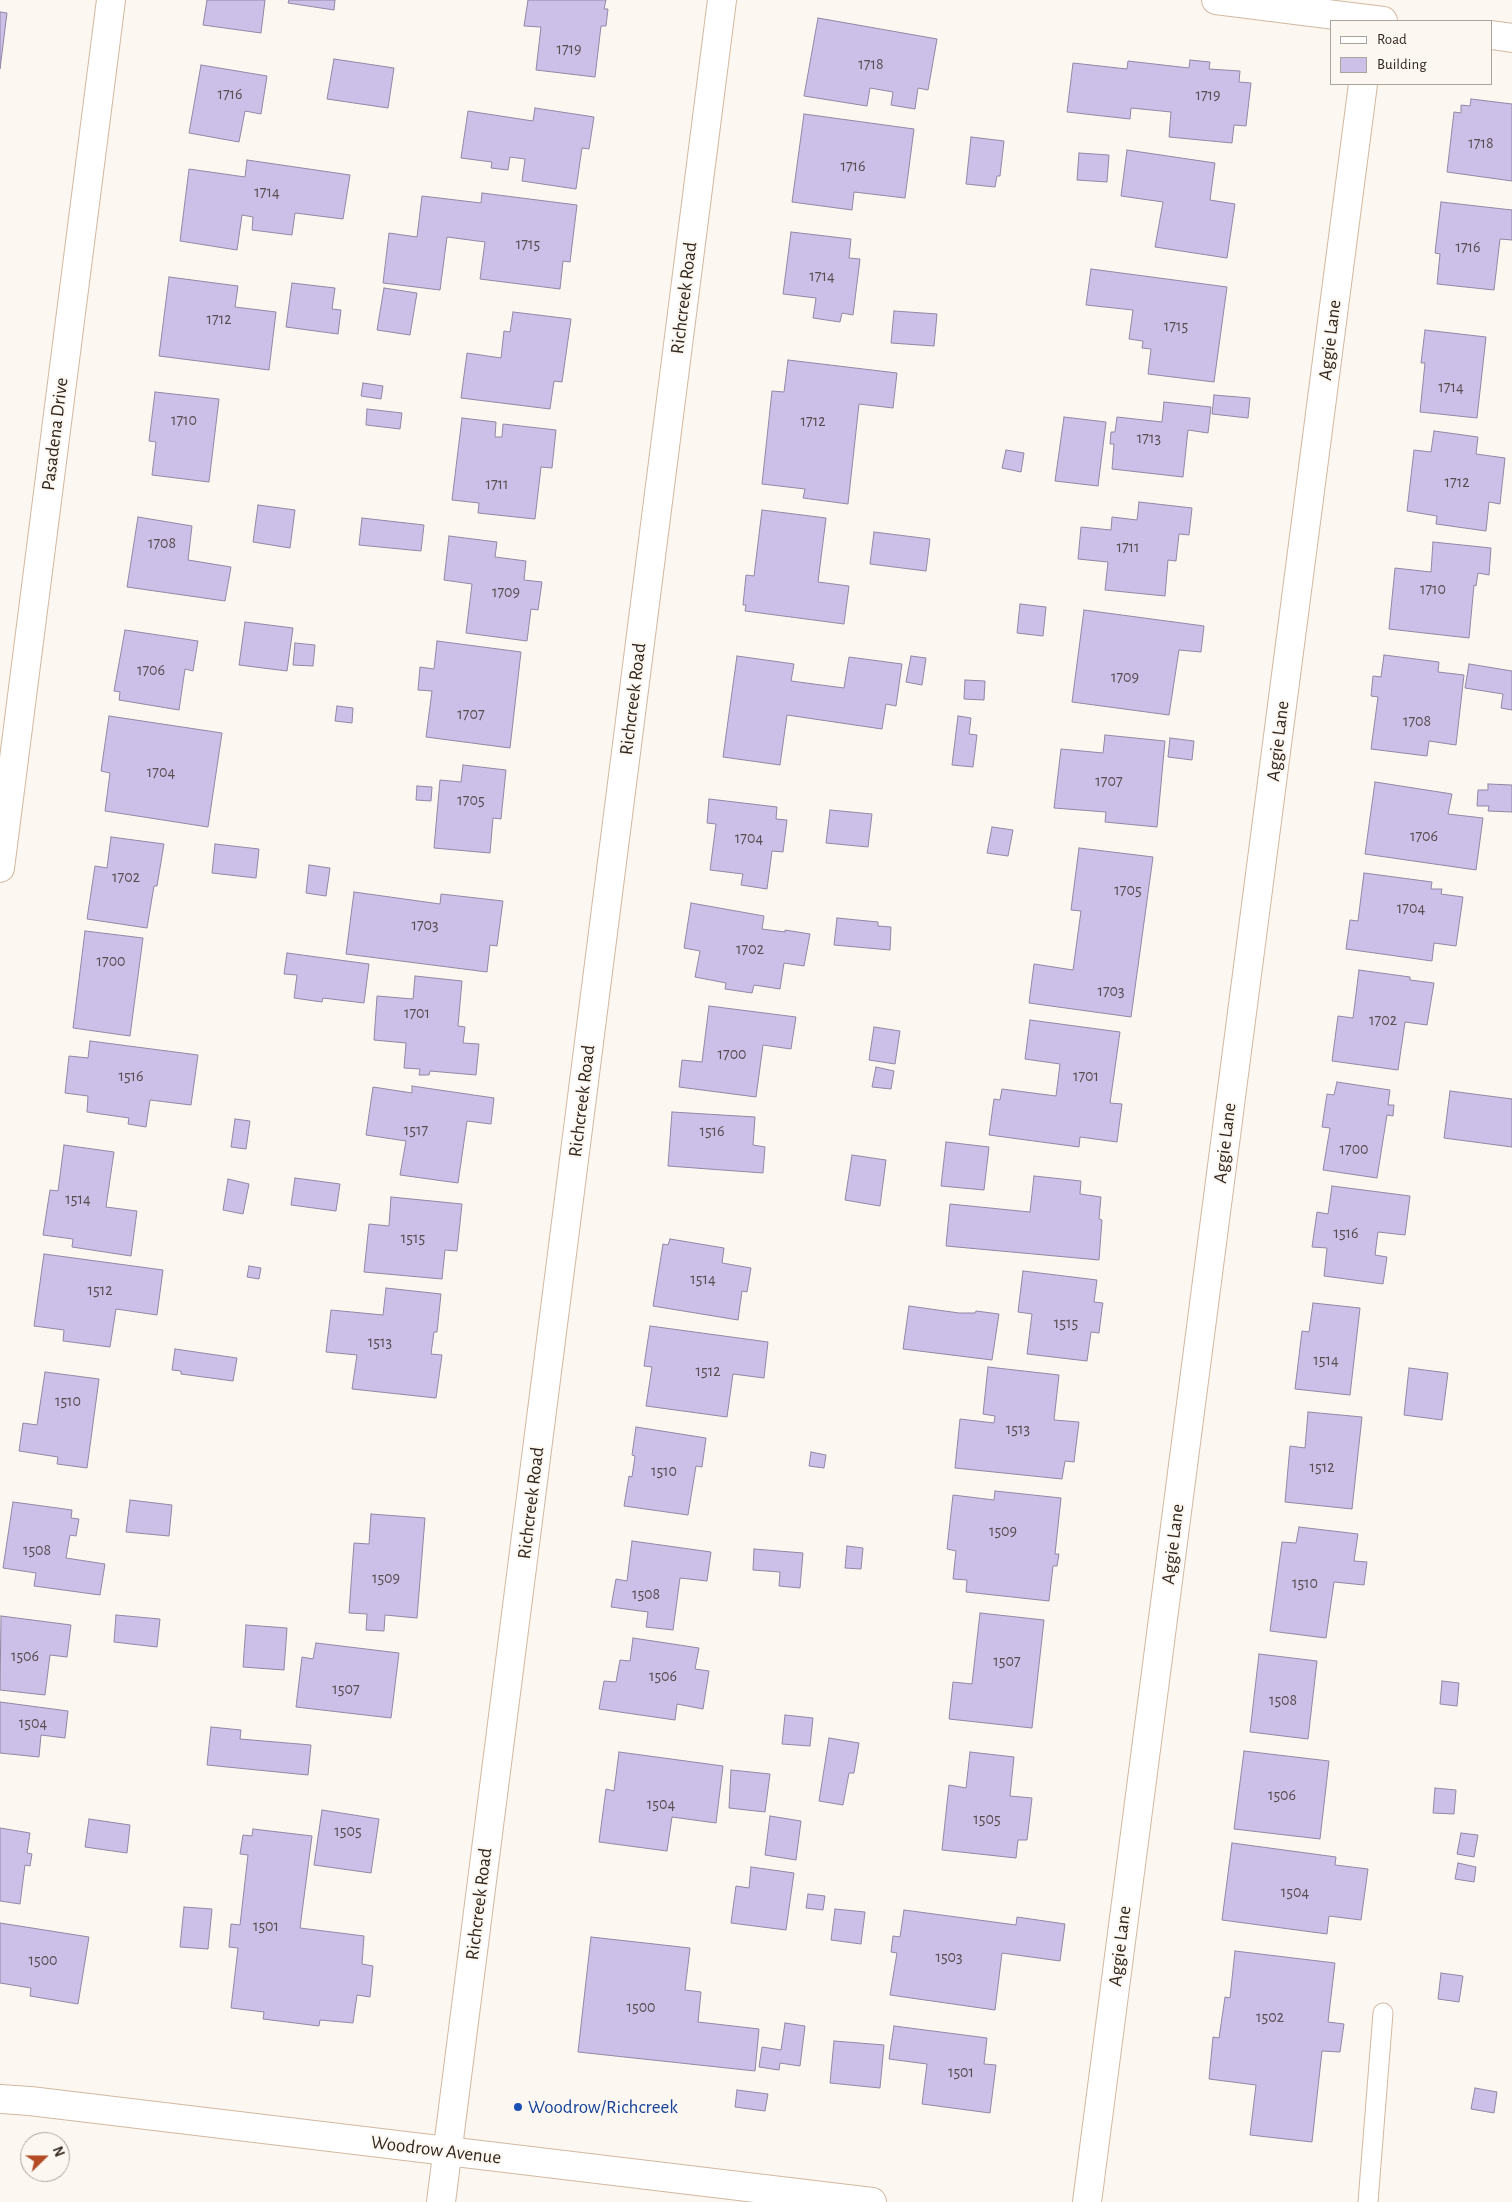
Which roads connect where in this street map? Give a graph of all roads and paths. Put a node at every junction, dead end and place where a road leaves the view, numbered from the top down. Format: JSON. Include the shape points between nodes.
{"nodes":[{"id":1,"x":111,"y":0,"type":"edge"},
{"id":2,"x":722,"y":0,"type":"edge"},
{"id":3,"x":1216,"y":0,"type":"edge"},
{"id":4,"x":1375,"y":16,"type":"edge"},
{"id":5,"x":1492,"y":35,"type":"edge"},
{"id":6,"x":1512,"y":38,"type":"edge"},
{"id":7,"x":1363,"y":85,"type":"edge"},
{"id":8,"x":0,"y":868,"type":"edge"},
{"id":9,"x":1383,"y":2013,"type":"dead end"},
{"id":10,"x":0,"y":2100,"type":"edge"},
{"id":11,"x":448,"y":2152,"type":"junction"},
{"id":12,"x":441,"y":2202,"type":"edge"},
{"id":13,"x":872,"y":2202,"type":"edge"},
{"id":14,"x":1087,"y":2202,"type":"edge"},
{"id":15,"x":1368,"y":2202,"type":"edge"}],
"edges":[{"from":1,"to":8,"type":"street","name":"Pasadena Drive"},
{"from":2,"to":11,"type":"street","name":"Richcreek Road"},
{"from":3,"to":4,"type":"street"},
{"from":5,"to":6,"type":"street"},
{"from":7,"to":14,"type":"street","name":"Aggie Lane"},
{"from":9,"to":15,"type":"lane"},
{"from":10,"to":11,"type":"street","name":"Woodrow Avenue"},
{"from":11,"to":12,"type":"street","name":"Richcreek Road"},
{"from":11,"to":13,"type":"street","name":"Woodrow Avenue"}]}
